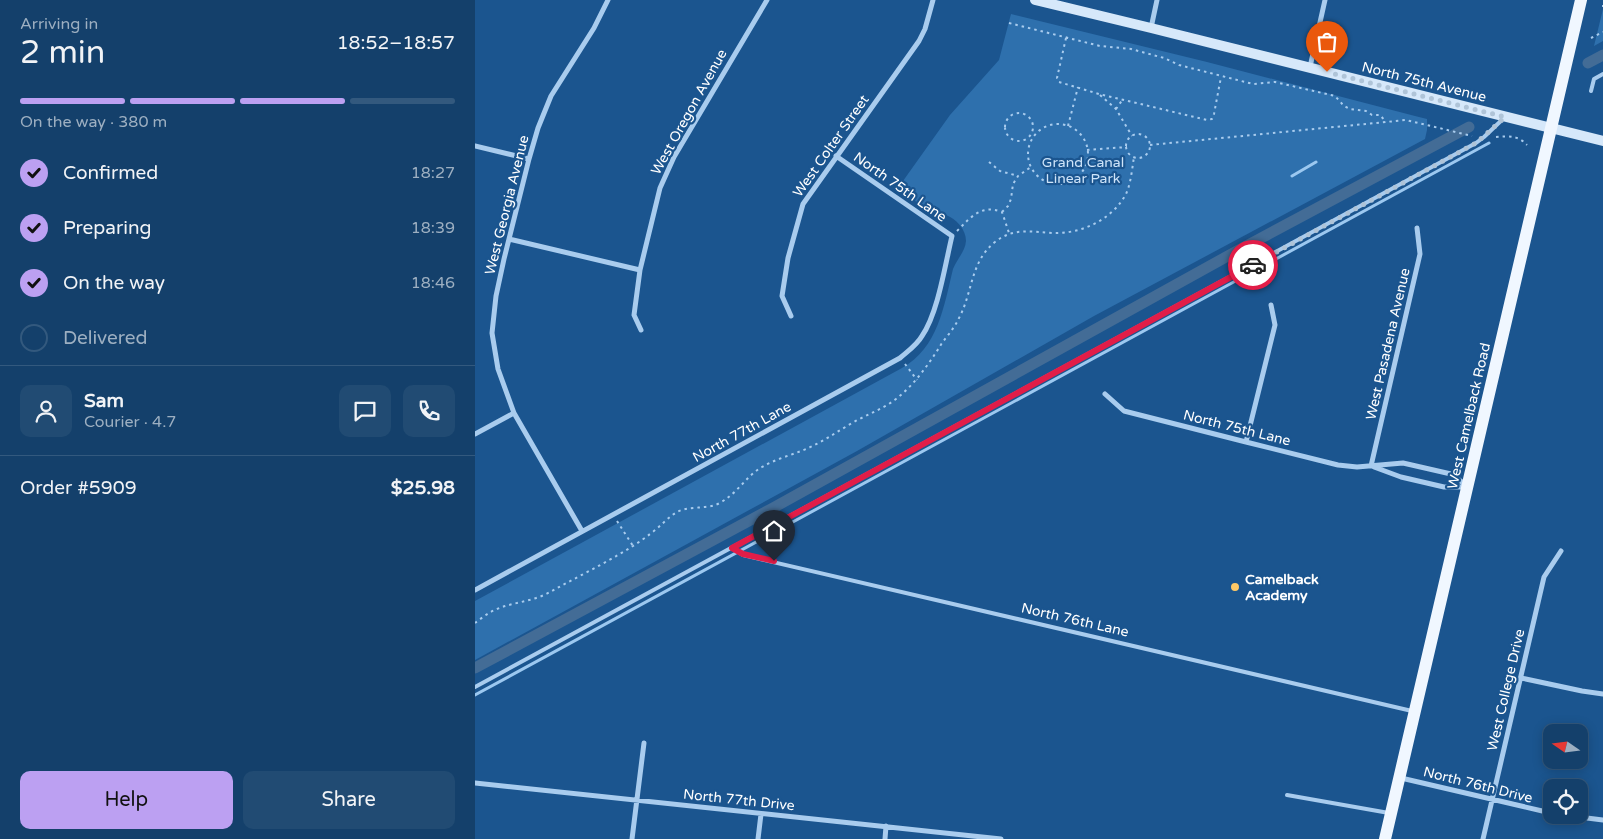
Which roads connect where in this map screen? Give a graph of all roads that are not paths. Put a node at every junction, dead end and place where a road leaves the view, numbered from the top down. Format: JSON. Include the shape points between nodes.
{"nodes":[{"id":1,"x":608,"y":0,"type":"edge"},
{"id":2,"x":767,"y":0,"type":"edge"},
{"id":3,"x":933,"y":0,"type":"edge"},
{"id":4,"x":1035,"y":0,"type":"edge"},
{"id":5,"x":1157,"y":0,"type":"edge"},
{"id":6,"x":1325,"y":0,"type":"edge"},
{"id":7,"x":1581,"y":0,"type":"edge"},
{"id":8,"x":1151,"y":28,"type":"junction"},
{"id":9,"x":1310,"y":67,"type":"junction"},
{"id":10,"x":1603,"y":74,"type":"edge"},
{"id":11,"x":1591,"y":91,"type":"dead end"},
{"id":12,"x":1505,"y":117,"type":"junction"},
{"id":13,"x":1551,"y":128,"type":"junction"},
{"id":14,"x":1603,"y":141,"type":"edge"},
{"id":15,"x":475,"y":146,"type":"edge"},
{"id":16,"x":836,"y":156,"type":"junction"},
{"id":17,"x":529,"y":159,"type":"junction"},
{"id":18,"x":1417,"y":228,"type":"dead end"},
{"id":19,"x":952,"y":236,"type":"joint"},
{"id":20,"x":509,"y":239,"type":"junction"},
{"id":21,"x":640,"y":270,"type":"junction"},
{"id":22,"x":1271,"y":305,"type":"dead end"},
{"id":23,"x":791,"y":316,"type":"dead end"},
{"id":24,"x":641,"y":330,"type":"dead end"},
{"id":25,"x":1105,"y":394,"type":"dead end"},
{"id":26,"x":514,"y":413,"type":"junction"},
{"id":27,"x":475,"y":434,"type":"edge"},
{"id":28,"x":1246,"y":442,"type":"junction"},
{"id":29,"x":1371,"y":466,"type":"junction"},
{"id":30,"x":1468,"y":486,"type":"junction"},
{"id":31,"x":582,"y":531,"type":"junction"},
{"id":32,"x":734,"y":549,"type":"junction"},
{"id":33,"x":1561,"y":551,"type":"dead end"},
{"id":34,"x":475,"y":590,"type":"edge"},
{"id":35,"x":1521,"y":678,"type":"junction"},
{"id":36,"x":475,"y":687,"type":"edge"},
{"id":37,"x":1603,"y":694,"type":"edge"},
{"id":38,"x":1415,"y":712,"type":"junction"},
{"id":39,"x":644,"y":743,"type":"dead end"},
{"id":40,"x":1400,"y":778,"type":"junction"},
{"id":41,"x":475,"y":784,"type":"edge"},
{"id":42,"x":1287,"y":795,"type":"dead end"},
{"id":43,"x":1492,"y":800,"type":"junction"},
{"id":44,"x":638,"y":801,"type":"junction"},
{"id":45,"x":1543,"y":811,"type":"edge"},
{"id":46,"x":1391,"y":813,"type":"junction"},
{"id":47,"x":761,"y":814,"type":"junction"},
{"id":48,"x":1588,"y":818,"type":"edge"},
{"id":49,"x":1603,"y":820,"type":"edge"},
{"id":50,"x":886,"y":826,"type":"junction"},
{"id":51,"x":632,"y":839,"type":"edge"},
{"id":52,"x":758,"y":839,"type":"edge"},
{"id":53,"x":885,"y":839,"type":"edge"},
{"id":54,"x":1001,"y":839,"type":"edge"},
{"id":55,"x":1385,"y":839,"type":"edge"},
{"id":56,"x":1483,"y":839,"type":"edge"}],
"edges":[{"from":1,"to":17,"type":"street","name":"West Georgia Avenue","via":[[551,96]]},
{"from":2,"to":21,"type":"street","name":"West Oregon Avenue","via":[[674,157],[660,188]]},
{"from":3,"to":16,"type":"street","name":"West Colter Street","via":[[919,40]]},
{"from":4,"to":8,"type":"main road","name":"North 75th Avenue"},
{"from":5,"to":8,"type":"street"},
{"from":6,"to":9,"type":"street"},
{"from":7,"to":13,"type":"main road","name":"West Camelback Road"},
{"from":8,"to":9,"type":"main road","name":"North 75th Avenue"},
{"from":9,"to":12,"type":"main road","name":"North 75th Avenue"},
{"from":10,"to":11,"type":"lane","via":[[1594,80]]},
{"from":12,"to":13,"type":"main road","name":"North 75th Avenue"},
{"from":12,"to":32,"type":"lane","via":[[1483,137]]},
{"from":13,"to":14,"type":"main road","name":"North 75th Avenue"},
{"from":13,"to":30,"type":"main road","name":"West Camelback Road"},
{"from":15,"to":17,"type":"street"},
{"from":16,"to":19,"type":"street","name":"North 75th Lane"},
{"from":16,"to":23,"type":"street","name":"West Colter Street","via":[[803,204],[797,222],[782,296]]},
{"from":17,"to":20,"type":"street","name":"West Georgia Avenue"},
{"from":18,"to":29,"type":"street","name":"West Pasadena Avenue","via":[[1420,254]]},
{"from":19,"to":31,"type":"street","name":"North 77th Lane","via":[[930,323],[913,348]]},
{"from":20,"to":21,"type":"street"},
{"from":20,"to":26,"type":"street","name":"West Georgia Avenue","via":[[496,296],[492,333],[498,369]]},
{"from":21,"to":24,"type":"street","name":"West Oregon Avenue","via":[[634,314]]},
{"from":22,"to":28,"type":"street","via":[[1275,325]]},
{"from":25,"to":28,"type":"street","name":"North 75th Lane","via":[[1124,411]]},
{"from":26,"to":27,"type":"street"},
{"from":26,"to":31,"type":"street","name":"West Georgia Avenue"},
{"from":28,"to":29,"type":"street","name":"North 75th Lane","via":[[1338,465]]},
{"from":29,"to":30,"type":"street","name":"North 75th Lane","via":[[1444,487]]},
{"from":29,"to":30,"type":"street","name":"North 75th Lane","via":[[1403,463],[1451,474]]},
{"from":30,"to":38,"type":"main road","name":"West Camelback Road"},
{"from":31,"to":34,"type":"street","name":"North 77th Lane"},
{"from":32,"to":36,"type":"lane"},
{"from":32,"to":38,"type":"lane","name":"North 76th Lane","via":[[743,554]]},
{"from":33,"to":35,"type":"street","name":"West College Drive","via":[[1544,577]]},
{"from":35,"to":37,"type":"street"},
{"from":35,"to":43,"type":"street","name":"West College Drive"},
{"from":38,"to":40,"type":"main road","name":"West Camelback Road"},
{"from":39,"to":44,"type":"street"},
{"from":40,"to":43,"type":"street","name":"North 76th Drive"},
{"from":40,"to":46,"type":"main road","name":"West Camelback Road"},
{"from":41,"to":44,"type":"street","name":"North 77th Drive"},
{"from":42,"to":46,"type":"lane"},
{"from":43,"to":45,"type":"street","name":"North 76th Drive"},
{"from":43,"to":56,"type":"street","name":"West College Drive"},
{"from":44,"to":47,"type":"street","name":"North 77th Drive"},
{"from":44,"to":51,"type":"street"},
{"from":46,"to":55,"type":"main road","name":"West Camelback Road"},
{"from":47,"to":50,"type":"street","name":"North 77th Drive"},
{"from":47,"to":52,"type":"street"},
{"from":48,"to":49,"type":"street"},
{"from":50,"to":53,"type":"street"},
{"from":50,"to":54,"type":"street","name":"North 77th Drive"}]}
